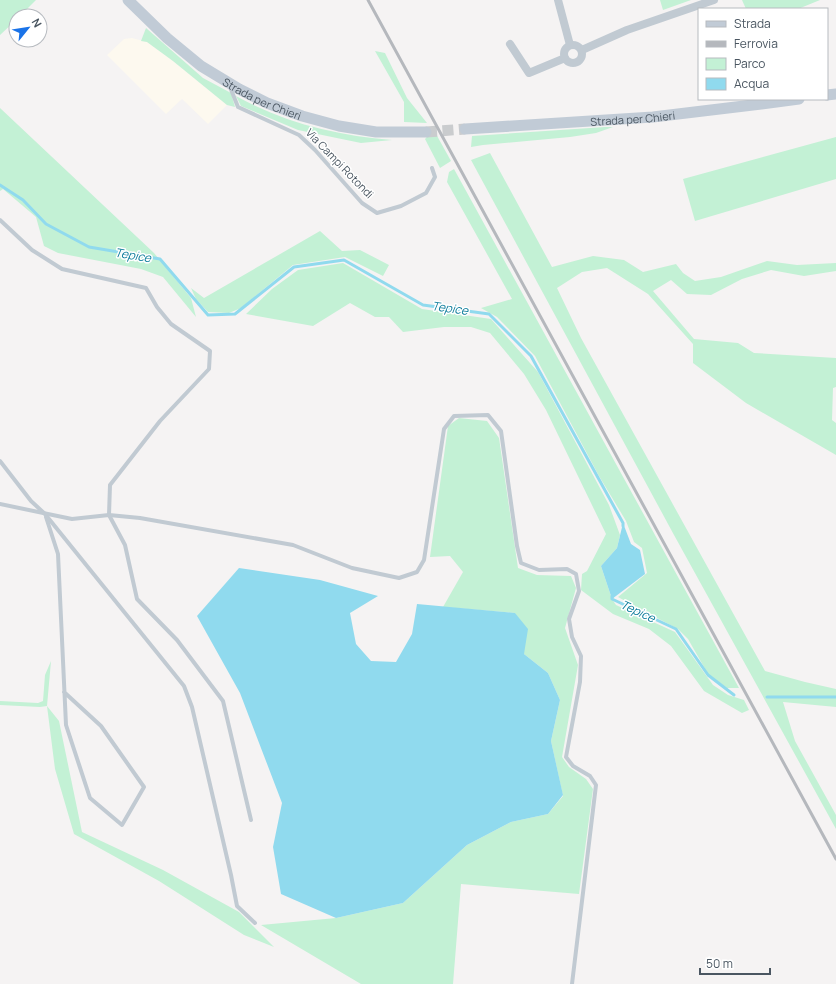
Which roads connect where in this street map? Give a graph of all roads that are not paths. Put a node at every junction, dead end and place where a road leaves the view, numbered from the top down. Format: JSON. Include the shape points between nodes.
{"nodes":[{"id":1,"x":128,"y":0,"type":"edge"},
{"id":2,"x":558,"y":0,"type":"edge"},
{"id":3,"x":714,"y":0,"type":"edge"},
{"id":4,"x":510,"y":44,"type":"dead end"},
{"id":5,"x":570,"y":45,"type":"junction"},
{"id":6,"x":582,"y":50,"type":"junction"},
{"id":7,"x":565,"y":58,"type":"junction"},
{"id":8,"x":229,"y":83,"type":"junction"},
{"id":9,"x":791,"y":100,"type":"edge"},
{"id":10,"x":465,"y":129,"type":"tunnel mouth"},
{"id":11,"x":426,"y":132,"type":"tunnel mouth"},
{"id":12,"x":432,"y":168,"type":"dead end"},
{"id":13,"x":0,"y":220,"type":"edge"},
{"id":14,"x":0,"y":461,"type":"edge"},
{"id":15,"x":0,"y":504,"type":"edge"},
{"id":16,"x":46,"y":514,"type":"junction"},
{"id":17,"x":109,"y":515,"type":"junction"},
{"id":18,"x":64,"y":692,"type":"junction"},
{"id":19,"x":251,"y":820,"type":"dead end"},
{"id":20,"x":255,"y":922,"type":"dead end"},
{"id":21,"x":572,"y":984,"type":"edge"}],
"edges":[{"from":1,"to":8,"type":"main road","name":"Strada per Chieri","via":[[166,38],[201,66]]},
{"from":2,"to":5,"type":"street"},
{"from":3,"to":6,"type":"street","via":[[628,30]]},
{"from":4,"to":7,"type":"street","via":[[529,73]]},
{"from":5,"to":6,"type":"street","via":[[578,46]]},
{"from":5,"to":7,"type":"street","via":[[566,47]]},
{"from":6,"to":7,"type":"street","via":[[582,56],[577,62]]},
{"from":8,"to":11,"type":"main road","name":"Strada per Chieri","via":[[267,103],[339,126],[376,132]]},
{"from":8,"to":12,"type":"lane","name":"Via Campi Rotondi","via":[[238,107],[299,135],[362,203],[377,213],[401,206],[426,193],[435,177]]},
{"from":9,"to":10,"type":"main road","name":"Strada per Chieri","via":[[653,117]]},
{"from":13,"to":17,"type":"lane","via":[[32,250],[62,268],[146,288],[171,324],[210,351],[209,369],[160,422],[110,485]]},
{"from":14,"to":16,"type":"lane","via":[[31,502]]},
{"from":15,"to":16,"type":"lane"},
{"from":16,"to":17,"type":"lane","via":[[72,519]]},
{"from":16,"to":18,"type":"lane","via":[[58,554]]},
{"from":16,"to":20,"type":"lane","via":[[184,686],[192,707],[238,906]]},
{"from":17,"to":19,"type":"lane","via":[[125,545],[136,599],[177,640],[223,701]]},
{"from":17,"to":21,"type":"lane","via":[[140,518],[293,545],[352,568],[400,578],[417,572],[424,560],[444,429],[454,416],[488,415],[501,431],[521,563],[539,570],[567,570],[576,574],[579,591],[569,619],[572,637],[581,656],[580,682],[566,757],[573,766],[590,776],[596,785]]},
{"from":18,"to":18,"type":"lane","via":[[66,725],[90,798],[122,825],[144,787],[101,726]]}]}
